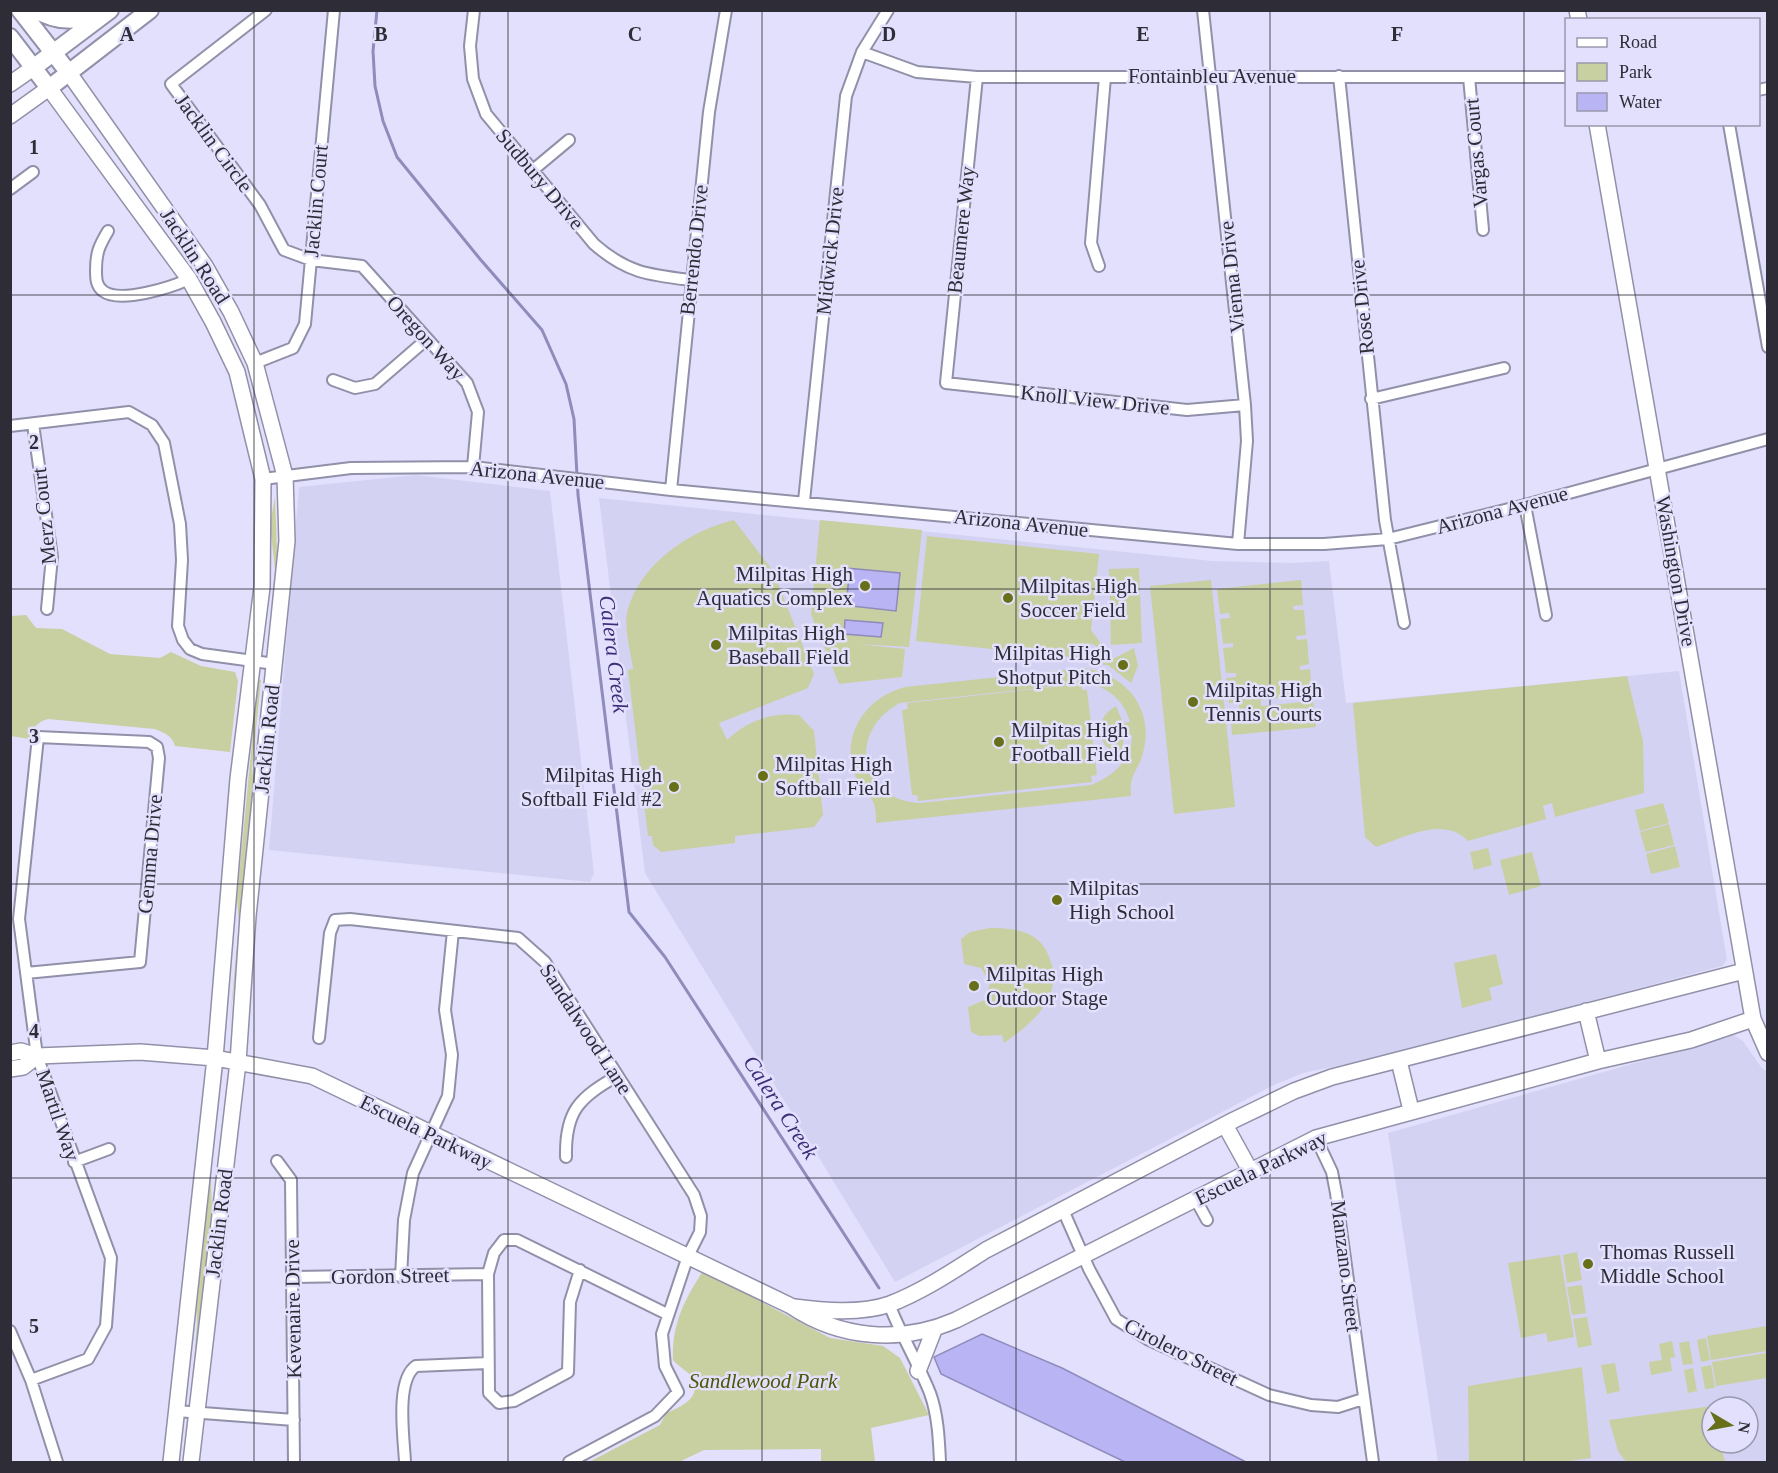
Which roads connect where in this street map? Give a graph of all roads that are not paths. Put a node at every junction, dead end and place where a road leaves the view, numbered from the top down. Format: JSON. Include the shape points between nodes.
{"nodes":[{"id":1,"x":20,"y":10,"type":"edge"},
{"id":2,"x":36,"y":10,"type":"edge"},
{"id":3,"x":150,"y":10,"type":"edge"},
{"id":4,"x":266,"y":10,"type":"edge"},
{"id":5,"x":334,"y":10,"type":"edge"},
{"id":6,"x":474,"y":10,"type":"edge"},
{"id":7,"x":726,"y":10,"type":"edge"},
{"id":8,"x":888,"y":10,"type":"edge"},
{"id":9,"x":1203,"y":10,"type":"edge"},
{"id":10,"x":108,"y":12,"type":"edge"},
{"id":11,"x":10,"y":37,"type":"edge"},
{"id":12,"x":53,"y":52,"type":"junction"},
{"id":13,"x":862,"y":52,"type":"junction"},
{"id":14,"x":33,"y":68,"type":"junction"},
{"id":15,"x":69,"y":73,"type":"junction"},
{"id":16,"x":1211,"y":75,"type":"junction"},
{"id":17,"x":1339,"y":76,"type":"junction"},
{"id":18,"x":1565,"y":76,"type":"edge"},
{"id":19,"x":977,"y":77,"type":"junction"},
{"id":20,"x":1105,"y":77,"type":"junction"},
{"id":21,"x":1469,"y":77,"type":"junction"},
{"id":22,"x":10,"y":84,"type":"edge"},
{"id":23,"x":49,"y":88,"type":"junction"},
{"id":24,"x":10,"y":116,"type":"edge"},
{"id":25,"x":1597,"y":126,"type":"edge"},
{"id":26,"x":1729,"y":126,"type":"edge"},
{"id":27,"x":569,"y":140,"type":"dead end"},
{"id":28,"x":533,"y":170,"type":"junction"},
{"id":29,"x":33,"y":172,"type":"dead end"},
{"id":30,"x":10,"y":189,"type":"edge"},
{"id":31,"x":1484,"y":230,"type":"dead end"},
{"id":32,"x":108,"y":231,"type":"dead end"},
{"id":33,"x":311,"y":260,"type":"junction"},
{"id":34,"x":1099,"y":266,"type":"dead end"},
{"id":35,"x":189,"y":279,"type":"junction"},
{"id":36,"x":691,"y":280,"type":"junction"},
{"id":37,"x":427,"y":339,"type":"junction"},
{"id":38,"x":1767,"y":347,"type":"edge"},
{"id":39,"x":255,"y":363,"type":"junction"},
{"id":40,"x":1504,"y":368,"type":"dead end"},
{"id":41,"x":333,"y":380,"type":"dead end"},
{"id":42,"x":946,"y":383,"type":"joint"},
{"id":43,"x":1371,"y":399,"type":"junction"},
{"id":44,"x":1245,"y":405,"type":"junction"},
{"id":45,"x":33,"y":424,"type":"junction"},
{"id":46,"x":10,"y":426,"type":"edge"},
{"id":47,"x":1767,"y":439,"type":"edge"},
{"id":48,"x":473,"y":467,"type":"junction"},
{"id":49,"x":1658,"y":467,"type":"junction"},
{"id":50,"x":285,"y":476,"type":"junction"},
{"id":51,"x":263,"y":479,"type":"junction"},
{"id":52,"x":671,"y":490,"type":"junction"},
{"id":53,"x":804,"y":501,"type":"junction"},
{"id":54,"x":1525,"y":505,"type":"junction"},
{"id":55,"x":1388,"y":539,"type":"junction"},
{"id":56,"x":1238,"y":544,"type":"junction"},
{"id":57,"x":47,"y":609,"type":"dead end"},
{"id":58,"x":1545,"y":615,"type":"dead end"},
{"id":59,"x":1404,"y":623,"type":"dead end"},
{"id":60,"x":253,"y":662,"type":"junction"},
{"id":61,"x":275,"y":664,"type":"junction"},
{"id":62,"x":44,"y":735,"type":"joint"},
{"id":63,"x":453,"y":931,"type":"junction"},
{"id":64,"x":1744,"y":970,"type":"junction"},
{"id":65,"x":26,"y":973,"type":"junction"},
{"id":66,"x":1586,"y":1011,"type":"junction"},
{"id":67,"x":1753,"y":1019,"type":"junction"},
{"id":68,"x":320,"y":1038,"type":"dead end"},
{"id":69,"x":10,"y":1053,"type":"edge"},
{"id":70,"x":1767,"y":1053,"type":"edge"},
{"id":71,"x":38,"y":1056,"type":"junction"},
{"id":72,"x":215,"y":1058,"type":"junction"},
{"id":73,"x":1399,"y":1061,"type":"junction"},
{"id":74,"x":1598,"y":1061,"type":"junction"},
{"id":75,"x":238,"y":1062,"type":"junction"},
{"id":76,"x":10,"y":1069,"type":"edge"},
{"id":77,"x":618,"y":1076,"type":"junction"},
{"id":78,"x":1411,"y":1110,"type":"junction"},
{"id":79,"x":1225,"y":1125,"type":"junction"},
{"id":80,"x":430,"y":1134,"type":"junction"},
{"id":81,"x":1316,"y":1138,"type":"junction"},
{"id":82,"x":109,"y":1149,"type":"dead end"},
{"id":83,"x":566,"y":1157,"type":"dead end"},
{"id":84,"x":277,"y":1161,"type":"dead end"},
{"id":85,"x":74,"y":1162,"type":"junction"},
{"id":86,"x":1251,"y":1172,"type":"junction"},
{"id":87,"x":1196,"y":1200,"type":"junction"},
{"id":88,"x":1064,"y":1210,"type":"junction"},
{"id":89,"x":1207,"y":1220,"type":"dead end"},
{"id":90,"x":688,"y":1256,"type":"junction"},
{"id":91,"x":1085,"y":1257,"type":"junction"},
{"id":92,"x":580,"y":1270,"type":"junction"},
{"id":93,"x":488,"y":1274,"type":"junction"},
{"id":94,"x":293,"y":1277,"type":"junction"},
{"id":95,"x":401,"y":1277,"type":"junction"},
{"id":96,"x":889,"y":1304,"type":"junction"},
{"id":97,"x":791,"y":1306,"type":"junction"},
{"id":98,"x":667,"y":1314,"type":"junction"},
{"id":99,"x":934,"y":1330,"type":"junction"},
{"id":100,"x":10,"y":1331,"type":"edge"},
{"id":101,"x":901,"y":1336,"type":"junction"},
{"id":102,"x":488,"y":1363,"type":"junction"},
{"id":103,"x":918,"y":1371,"type":"junction"},
{"id":104,"x":31,"y":1380,"type":"junction"},
{"id":105,"x":1363,"y":1399,"type":"junction"},
{"id":106,"x":176,"y":1411,"type":"junction"},
{"id":107,"x":196,"y":1413,"type":"junction"},
{"id":108,"x":294,"y":1420,"type":"junction"},
{"id":109,"x":57,"y":1462,"type":"edge"},
{"id":110,"x":171,"y":1462,"type":"edge"},
{"id":111,"x":191,"y":1462,"type":"edge"},
{"id":112,"x":294,"y":1462,"type":"edge"},
{"id":113,"x":405,"y":1462,"type":"edge"},
{"id":114,"x":569,"y":1462,"type":"edge"},
{"id":115,"x":940,"y":1462,"type":"edge"},
{"id":116,"x":1373,"y":1462,"type":"edge"}],
"edges":[{"from":1,"to":12,"type":"main road"},
{"from":2,"to":10,"type":"main road","via":[[66,20]]},
{"from":3,"to":15,"type":"main road"},
{"from":4,"to":33,"type":"street","name":"Jacklin Circle","via":[[171,84],[260,205],[284,250]]},
{"from":5,"to":33,"type":"street","name":"Jacklin Court"},
{"from":6,"to":28,"type":"street","name":"Sudbury Drive","via":[[470,46],[476,88],[486,114]]},
{"from":7,"to":36,"type":"street","name":"Berrendo Drive","via":[[709,112]]},
{"from":8,"to":13,"type":"street","name":"Midwick Drive"},
{"from":9,"to":16,"type":"street","name":"Vienna Drive"},
{"from":10,"to":12,"type":"main road"},
{"from":11,"to":14,"type":"main road"},
{"from":12,"to":14,"type":"main road"},
{"from":12,"to":15,"type":"main road"},
{"from":13,"to":19,"type":"street","name":"Fontainbleu Avenue","via":[[917,72]]},
{"from":13,"to":53,"type":"street","name":"Midwick Drive","via":[[846,96]]},
{"from":14,"to":22,"type":"street"},
{"from":14,"to":23,"type":"main road"},
{"from":15,"to":23,"type":"main road"},
{"from":15,"to":39,"type":"street","name":"Jacklin Road","via":[[205,266]]},
{"from":16,"to":17,"type":"street","name":"Fontainbleu Avenue"},
{"from":16,"to":20,"type":"street","name":"Fontainbleu Avenue"},
{"from":16,"to":44,"type":"street","name":"Vienna Drive"},
{"from":17,"to":21,"type":"street","name":"Fontainbleu Avenue"},
{"from":17,"to":43,"type":"street","name":"Rose Drive"},
{"from":18,"to":21,"type":"street","name":"Fontainbleu Avenue"},
{"from":19,"to":20,"type":"street","name":"Fontainbleu Avenue"},
{"from":19,"to":42,"type":"street","name":"Beaumere Way"},
{"from":20,"to":34,"type":"street","via":[[1091,243]]},
{"from":21,"to":31,"type":"street","name":"Vargas Court"},
{"from":23,"to":24,"type":"street"},
{"from":23,"to":35,"type":"street","name":"Jacklin Road"},
{"from":25,"to":49,"type":"street","name":"Washington Drive"},
{"from":26,"to":38,"type":"street"},
{"from":27,"to":28,"type":"street"},
{"from":28,"to":36,"type":"street","name":"Sudbury Drive","via":[[612,260],[631,271]]},
{"from":29,"to":30,"type":"street"},
{"from":32,"to":35,"type":"street","via":[[96,250],[96,282],[102,291],[114,296],[167,290]]},
{"from":33,"to":37,"type":"street","name":"Oregon Way","via":[[362,266]]},
{"from":33,"to":39,"type":"street","name":"Jacklin Court","via":[[301,336],[293,348]]},
{"from":35,"to":51,"type":"street","name":"Jacklin Road","via":[[237,372]]},
{"from":36,"to":52,"type":"street","name":"Berrendo Drive"},
{"from":37,"to":41,"type":"street","via":[[375,384],[355,388]]},
{"from":37,"to":48,"type":"street","name":"Oregon Way","via":[[467,383],[478,412]]},
{"from":39,"to":50,"type":"street","name":"Jacklin Road"},
{"from":40,"to":43,"type":"street"},
{"from":42,"to":44,"type":"street","name":"Knoll View Drive","via":[[1187,410]]},
{"from":43,"to":55,"type":"street","name":"Rose Drive"},
{"from":44,"to":56,"type":"street","name":"Vienna Drive","via":[[1247,441]]},
{"from":45,"to":46,"type":"street"},
{"from":45,"to":57,"type":"street","name":"Merz Court","via":[[52,558]]},
{"from":45,"to":60,"type":"street","via":[[129,412],[152,424],[164,443],[180,524],[178,626],[183,640],[190,649],[202,654]]},
{"from":47,"to":49,"type":"street","name":"Arizona Avenue"},
{"from":48,"to":50,"type":"street","name":"Arizona Avenue","via":[[351,468]]},
{"from":48,"to":52,"type":"street","name":"Arizona Avenue"},
{"from":49,"to":54,"type":"street","name":"Arizona Avenue"},
{"from":49,"to":64,"type":"street","name":"Washington Drive"},
{"from":50,"to":51,"type":"street","name":"Arizona Avenue"},
{"from":50,"to":61,"type":"street","name":"Jacklin Road","via":[[287,541]]},
{"from":51,"to":60,"type":"street","name":"Jacklin Road","via":[[262,587]]},
{"from":52,"to":53,"type":"street","name":"Arizona Avenue"},
{"from":53,"to":56,"type":"street","name":"Arizona Avenue"},
{"from":54,"to":55,"type":"street","name":"Arizona Avenue"},
{"from":54,"to":58,"type":"street"},
{"from":55,"to":56,"type":"street","name":"Arizona Avenue"},
{"from":55,"to":59,"type":"street","name":"Rose Drive"},
{"from":60,"to":61,"type":"street"},
{"from":60,"to":72,"type":"street","name":"Jacklin Road","via":[[238,779]]},
{"from":61,"to":75,"type":"street","name":"Jacklin Road","via":[[248,916]]},
{"from":62,"to":65,"type":"street","name":"Martil Way","via":[[38,736],[35,756],[20,919]]},
{"from":62,"to":65,"type":"street","name":"Gemma Drive","via":[[149,742],[157,747],[159,758],[140,962]]},
{"from":63,"to":68,"type":"street","name":"Sandalwood Lane","via":[[350,918],[334,920]]},
{"from":63,"to":77,"type":"street","name":"Sandalwood Lane","via":[[518,938],[545,962]]},
{"from":63,"to":80,"type":"street","via":[[444,1010],[452,1055],[448,1096]]},
{"from":64,"to":66,"type":"street","name":"Escuela Parkway"},
{"from":64,"to":67,"type":"street","name":"Washington Drive"},
{"from":65,"to":71,"type":"street","name":"Martil Way"},
{"from":66,"to":73,"type":"street","name":"Escuela Parkway"},
{"from":66,"to":74,"type":"street"},
{"from":67,"to":70,"type":"street","name":"Washington Drive"},
{"from":67,"to":74,"type":"street","name":"Escuela Parkway","via":[[1691,1040]]},
{"from":69,"to":71,"type":"street","name":"Escuela Parkway","via":[[21,1051]]},
{"from":71,"to":72,"type":"street","name":"Escuela Parkway","via":[[140,1052]]},
{"from":71,"to":76,"type":"street","name":"Escuela Parkway"},
{"from":71,"to":85,"type":"street","name":"Martil Way"},
{"from":72,"to":75,"type":"street","name":"Escuela Parkway"},
{"from":72,"to":106,"type":"street","name":"Jacklin Road"},
{"from":73,"to":78,"type":"street"},
{"from":73,"to":79,"type":"street","name":"Escuela Parkway","via":[[1322,1080]]},
{"from":74,"to":78,"type":"street","name":"Escuela Parkway"},
{"from":75,"to":80,"type":"street","name":"Escuela Parkway","via":[[312,1076]]},
{"from":75,"to":107,"type":"street","name":"Jacklin Road"},
{"from":77,"to":83,"type":"street","via":[[581,1101],[571,1115]]},
{"from":77,"to":90,"type":"street","name":"Sandalwood Lane","via":[[694,1195],[701,1224]]},
{"from":78,"to":81,"type":"street","name":"Escuela Parkway"},
{"from":79,"to":86,"type":"street"},
{"from":79,"to":88,"type":"street","name":"Escuela Parkway"},
{"from":80,"to":90,"type":"street","name":"Escuela Parkway"},
{"from":80,"to":95,"type":"street","via":[[413,1173]]},
{"from":81,"to":86,"type":"street","name":"Escuela Parkway"},
{"from":81,"to":105,"type":"street","name":"Manzano Street","via":[[1332,1172],[1336,1193]]},
{"from":82,"to":85,"type":"street"},
{"from":84,"to":94,"type":"street","name":"Kevenaire Drive","via":[[291,1180]]},
{"from":85,"to":104,"type":"street","name":"Martil Way","via":[[111,1258],[106,1326],[88,1359]]},
{"from":86,"to":87,"type":"street","name":"Escuela Parkway"},
{"from":87,"to":89,"type":"street"},
{"from":87,"to":91,"type":"street","name":"Escuela Parkway"},
{"from":88,"to":91,"type":"street","name":"Cirolero Street"},
{"from":88,"to":96,"type":"street","name":"Escuela Parkway"},
{"from":90,"to":97,"type":"street","name":"Escuela Parkway"},
{"from":90,"to":98,"type":"street","name":"Sandalwood Lane"},
{"from":91,"to":99,"type":"street","name":"Escuela Parkway"},
{"from":91,"to":105,"type":"street","name":"Cirolero Street","via":[[1116,1319],[1149,1340],[1269,1395],[1338,1407]]},
{"from":92,"to":93,"type":"street","via":[[510,1238],[498,1244]]},
{"from":92,"to":98,"type":"street"},
{"from":92,"to":102,"type":"street","via":[[570,1302],[568,1372],[514,1401],[499,1403],[489,1393]]},
{"from":93,"to":95,"type":"street","name":"Gordon Street"},
{"from":93,"to":102,"type":"street"},
{"from":94,"to":95,"type":"street","name":"Gordon Street"},
{"from":94,"to":108,"type":"street","name":"Kevenaire Drive"},
{"from":96,"to":97,"type":"street","name":"Escuela Parkway","via":[[854,1309]]},
{"from":96,"to":101,"type":"street"},
{"from":97,"to":101,"type":"street","name":"Escuela Parkway","via":[[825,1326]]},
{"from":98,"to":114,"type":"street","name":"Sandalwood Lane","via":[[662,1334],[665,1366],[678,1392],[655,1416]]},
{"from":99,"to":101,"type":"street","name":"Escuela Parkway"},
{"from":99,"to":103,"type":"street"},
{"from":100,"to":104,"type":"street"},
{"from":101,"to":103,"type":"street"},
{"from":102,"to":113,"type":"street","via":[[416,1366],[411,1370],[404,1383]]},
{"from":103,"to":115,"type":"street","via":[[935,1412]]},
{"from":104,"to":109,"type":"street"},
{"from":105,"to":116,"type":"street","name":"Manzano Street"},
{"from":106,"to":107,"type":"street"},
{"from":106,"to":110,"type":"street","name":"Jacklin Road"},
{"from":107,"to":108,"type":"street"},
{"from":107,"to":111,"type":"street","name":"Jacklin Road"},
{"from":108,"to":112,"type":"street","name":"Kevenaire Drive"}]}
